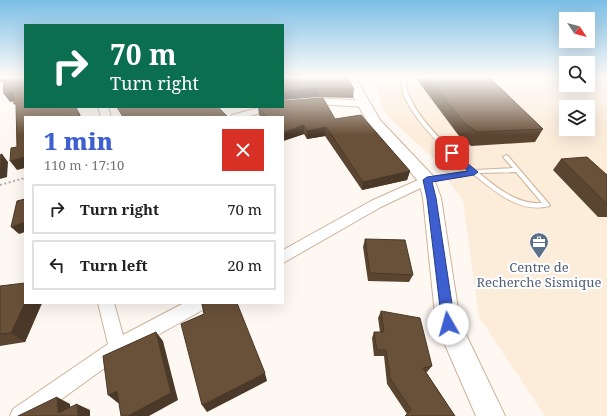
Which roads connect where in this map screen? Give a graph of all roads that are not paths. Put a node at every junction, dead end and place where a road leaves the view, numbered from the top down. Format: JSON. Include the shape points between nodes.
{"nodes":[{"id":1,"x":360,"y":96,"type":"edge"},
{"id":2,"x":407,"y":96,"type":"edge"},
{"id":3,"x":364,"y":104,"type":"junction"},
{"id":4,"x":284,"y":105,"type":"edge"},
{"id":5,"x":269,"y":108,"type":"edge"},
{"id":6,"x":239,"y":116,"type":"edge"},
{"id":7,"x":506,"y":157,"type":"dead end"},
{"id":8,"x":518,"y":170,"type":"junction"},
{"id":9,"x":474,"y":172,"type":"junction"},
{"id":10,"x":427,"y":180,"type":"junction"},
{"id":11,"x":284,"y":256,"type":"edge"},
{"id":12,"x":106,"y":304,"type":"edge"},
{"id":13,"x":198,"y":304,"type":"edge"},
{"id":14,"x":118,"y":348,"type":"junction"},
{"id":15,"x":20,"y":416,"type":"edge"},
{"id":16,"x":491,"y":416,"type":"edge"}],
"edges":[{"from":1,"to":3,"type":"street"},
{"from":2,"to":9,"type":"lane","via":[[441,144]]},
{"from":3,"to":4,"type":"street","via":[[318,101]]},
{"from":3,"to":10,"type":"street","via":[[374,122]]},
{"from":5,"to":6,"type":"street"},
{"from":7,"to":8,"type":"lane"},
{"from":8,"to":9,"type":"lane"},
{"from":8,"to":9,"type":"lane","via":[[547,204],[528,205],[514,200]]},
{"from":9,"to":10,"type":"lane"},
{"from":10,"to":11,"type":"street","via":[[376,204]]},
{"from":10,"to":16,"type":"street","via":[[432,198],[448,324]]},
{"from":12,"to":14,"type":"street"},
{"from":13,"to":14,"type":"street"},
{"from":14,"to":15,"type":"street"}]}
